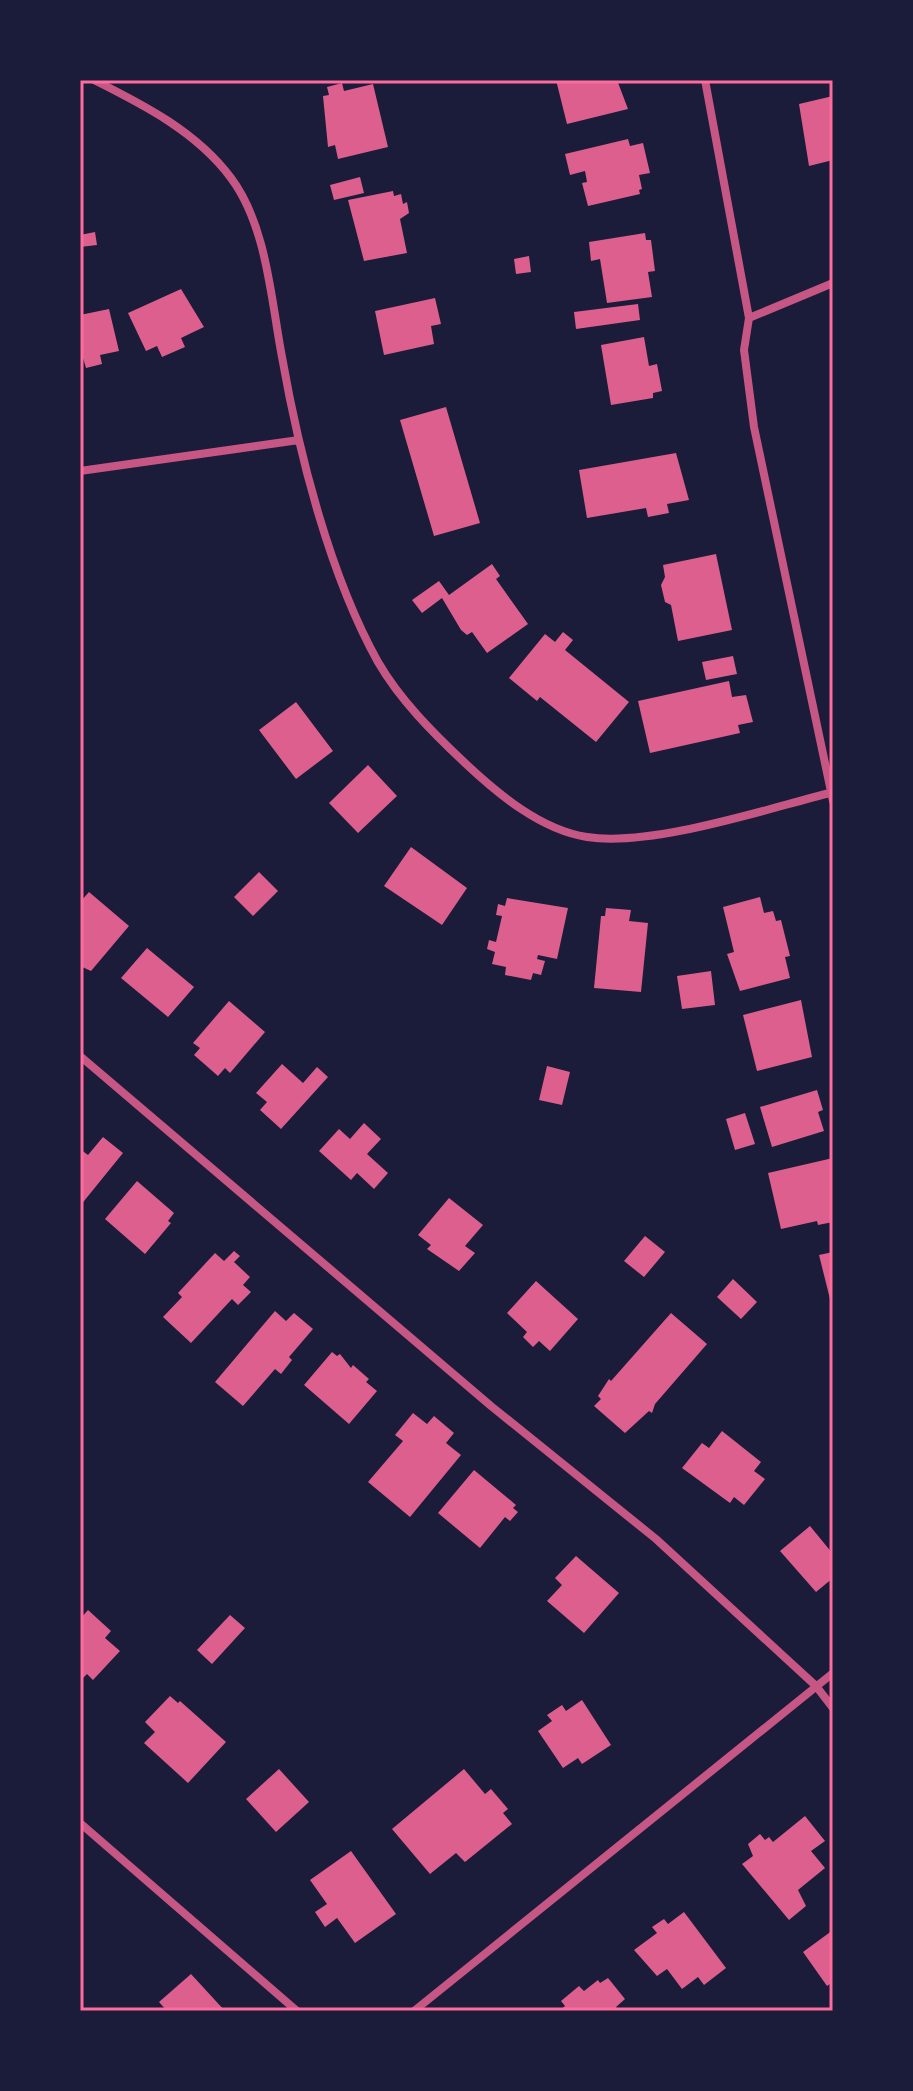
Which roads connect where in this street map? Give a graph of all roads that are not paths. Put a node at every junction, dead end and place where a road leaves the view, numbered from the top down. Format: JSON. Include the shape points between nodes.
{"nodes":[{"id":1,"x":94,"y":80,"type":"edge"},
{"id":2,"x":705,"y":80,"type":"edge"},
{"id":3,"x":833,"y":283,"type":"edge"},
{"id":4,"x":749,"y":318,"type":"junction"},
{"id":5,"x":299,"y":440,"type":"junction"},
{"id":6,"x":80,"y":471,"type":"edge"},
{"id":7,"x":832,"y":797,"type":"edge"},
{"id":8,"x":80,"y":1056,"type":"edge"},
{"id":9,"x":833,"y":1673,"type":"edge"},
{"id":10,"x":816,"y":1686,"type":"junction"},
{"id":11,"x":833,"y":1708,"type":"edge"},
{"id":12,"x":80,"y":1823,"type":"edge"},
{"id":13,"x":297,"y":2011,"type":"edge"},
{"id":14,"x":414,"y":2011,"type":"edge"}],
"edges":[{"from":1,"to":5,"type":"street","via":[[139,102],[204,146],[233,179],[264,263]]},
{"from":2,"to":4,"type":"street"},
{"from":3,"to":4,"type":"street"},
{"from":4,"to":7,"type":"street","via":[[744,350],[754,427]]},
{"from":5,"to":6,"type":"street"},
{"from":5,"to":7,"type":"street","via":[[339,572],[380,665],[411,708],[492,788],[565,831],[622,838]]},
{"from":8,"to":10,"type":"street","via":[[491,1406],[656,1539]]},
{"from":9,"to":10,"type":"street"},
{"from":10,"to":11,"type":"street"},
{"from":10,"to":14,"type":"street"},
{"from":12,"to":13,"type":"street"}]}
